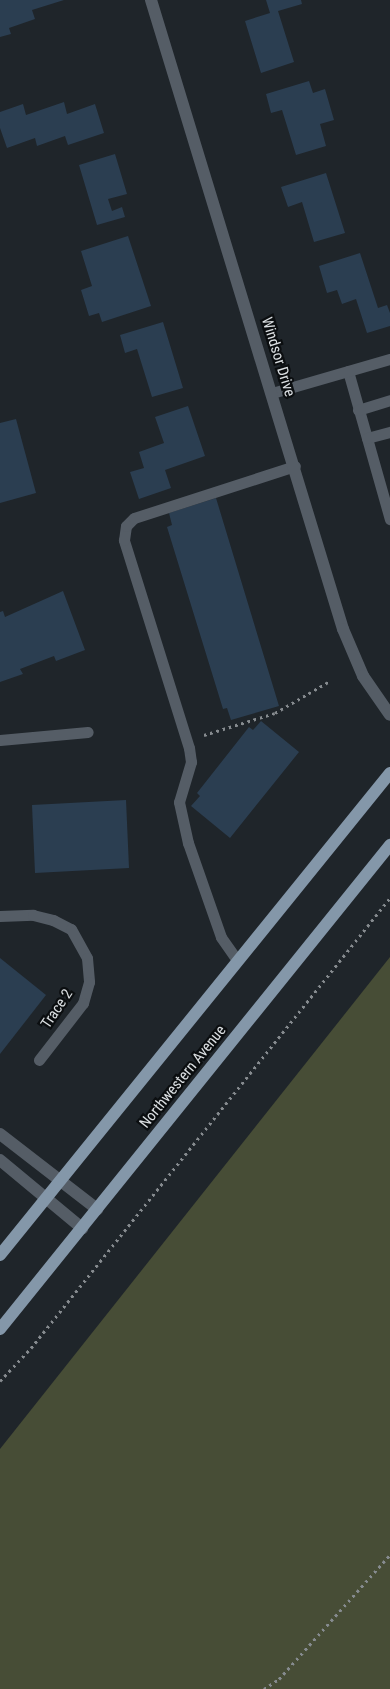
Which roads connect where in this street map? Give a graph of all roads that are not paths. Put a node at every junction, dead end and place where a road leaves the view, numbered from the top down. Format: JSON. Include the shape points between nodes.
{"nodes":[{"id":1,"x":151,"y":0,"type":"edge"},
{"id":2,"x":390,"y":359,"type":"edge"},
{"id":3,"x":348,"y":371,"type":"junction"},
{"id":4,"x":272,"y":393,"type":"junction"},
{"id":5,"x":390,"y":400,"type":"edge"},
{"id":6,"x":358,"y":410,"type":"junction"},
{"id":7,"x":390,"y":432,"type":"edge"},
{"id":8,"x":367,"y":438,"type":"junction"},
{"id":9,"x":295,"y":466,"type":"junction"},
{"id":10,"x":390,"y":519,"type":"edge"},
{"id":11,"x":390,"y":715,"type":"edge"},
{"id":12,"x":88,"y":732,"type":"dead end"},
{"id":13,"x":0,"y":740,"type":"edge"},
{"id":14,"x":390,"y":773,"type":"edge"},
{"id":15,"x":390,"y":845,"type":"edge"},
{"id":16,"x":0,"y":916,"type":"edge"},
{"id":17,"x":237,"y":960,"type":"junction"},
{"id":18,"x":39,"y":1060,"type":"dead end"},
{"id":19,"x":0,"y":1134,"type":"edge"},
{"id":20,"x":0,"y":1160,"type":"edge"},
{"id":21,"x":60,"y":1180,"type":"junction"},
{"id":22,"x":46,"y":1199,"type":"junction"},
{"id":23,"x":97,"y":1209,"type":"junction"},
{"id":24,"x":82,"y":1228,"type":"junction"},
{"id":25,"x":0,"y":1255,"type":"edge"},
{"id":26,"x":0,"y":1329,"type":"edge"}],
"edges":[{"from":1,"to":4,"type":"street","name":"Windsor Drive"},
{"from":2,"to":3,"type":"lane"},
{"from":3,"to":4,"type":"lane"},
{"from":3,"to":6,"type":"lane"},
{"from":4,"to":9,"type":"street","name":"Windsor Drive"},
{"from":5,"to":6,"type":"lane"},
{"from":6,"to":8,"type":"lane"},
{"from":7,"to":8,"type":"lane"},
{"from":8,"to":10,"type":"lane"},
{"from":9,"to":11,"type":"street","name":"Windsor Drive","via":[[343,629],[363,676]]},
{"from":9,"to":17,"type":"lane","via":[[134,518],[126,526],[124,540],[187,740],[191,762],[179,802],[188,843],[221,937]]},
{"from":12,"to":13,"type":"lane"},
{"from":14,"to":17,"type":"main road","name":"Northwestern Avenue"},
{"from":15,"to":23,"type":"main road","name":"Northwestern Avenue"},
{"from":16,"to":18,"type":"lane","name":"Trace 2","via":[[33,915],[53,920],[71,929],[87,958],[89,982],[83,1002]]},
{"from":17,"to":21,"type":"main road","name":"Northwestern Avenue"},
{"from":19,"to":21,"type":"street"},
{"from":20,"to":22,"type":"street"},
{"from":21,"to":22,"type":"main road","name":"Northwestern Avenue"},
{"from":21,"to":23,"type":"street"},
{"from":22,"to":24,"type":"street"},
{"from":22,"to":25,"type":"main road","name":"Northwestern Avenue"},
{"from":23,"to":24,"type":"main road","name":"Northwestern Avenue"},
{"from":24,"to":26,"type":"main road","name":"Northwestern Avenue"}]}
